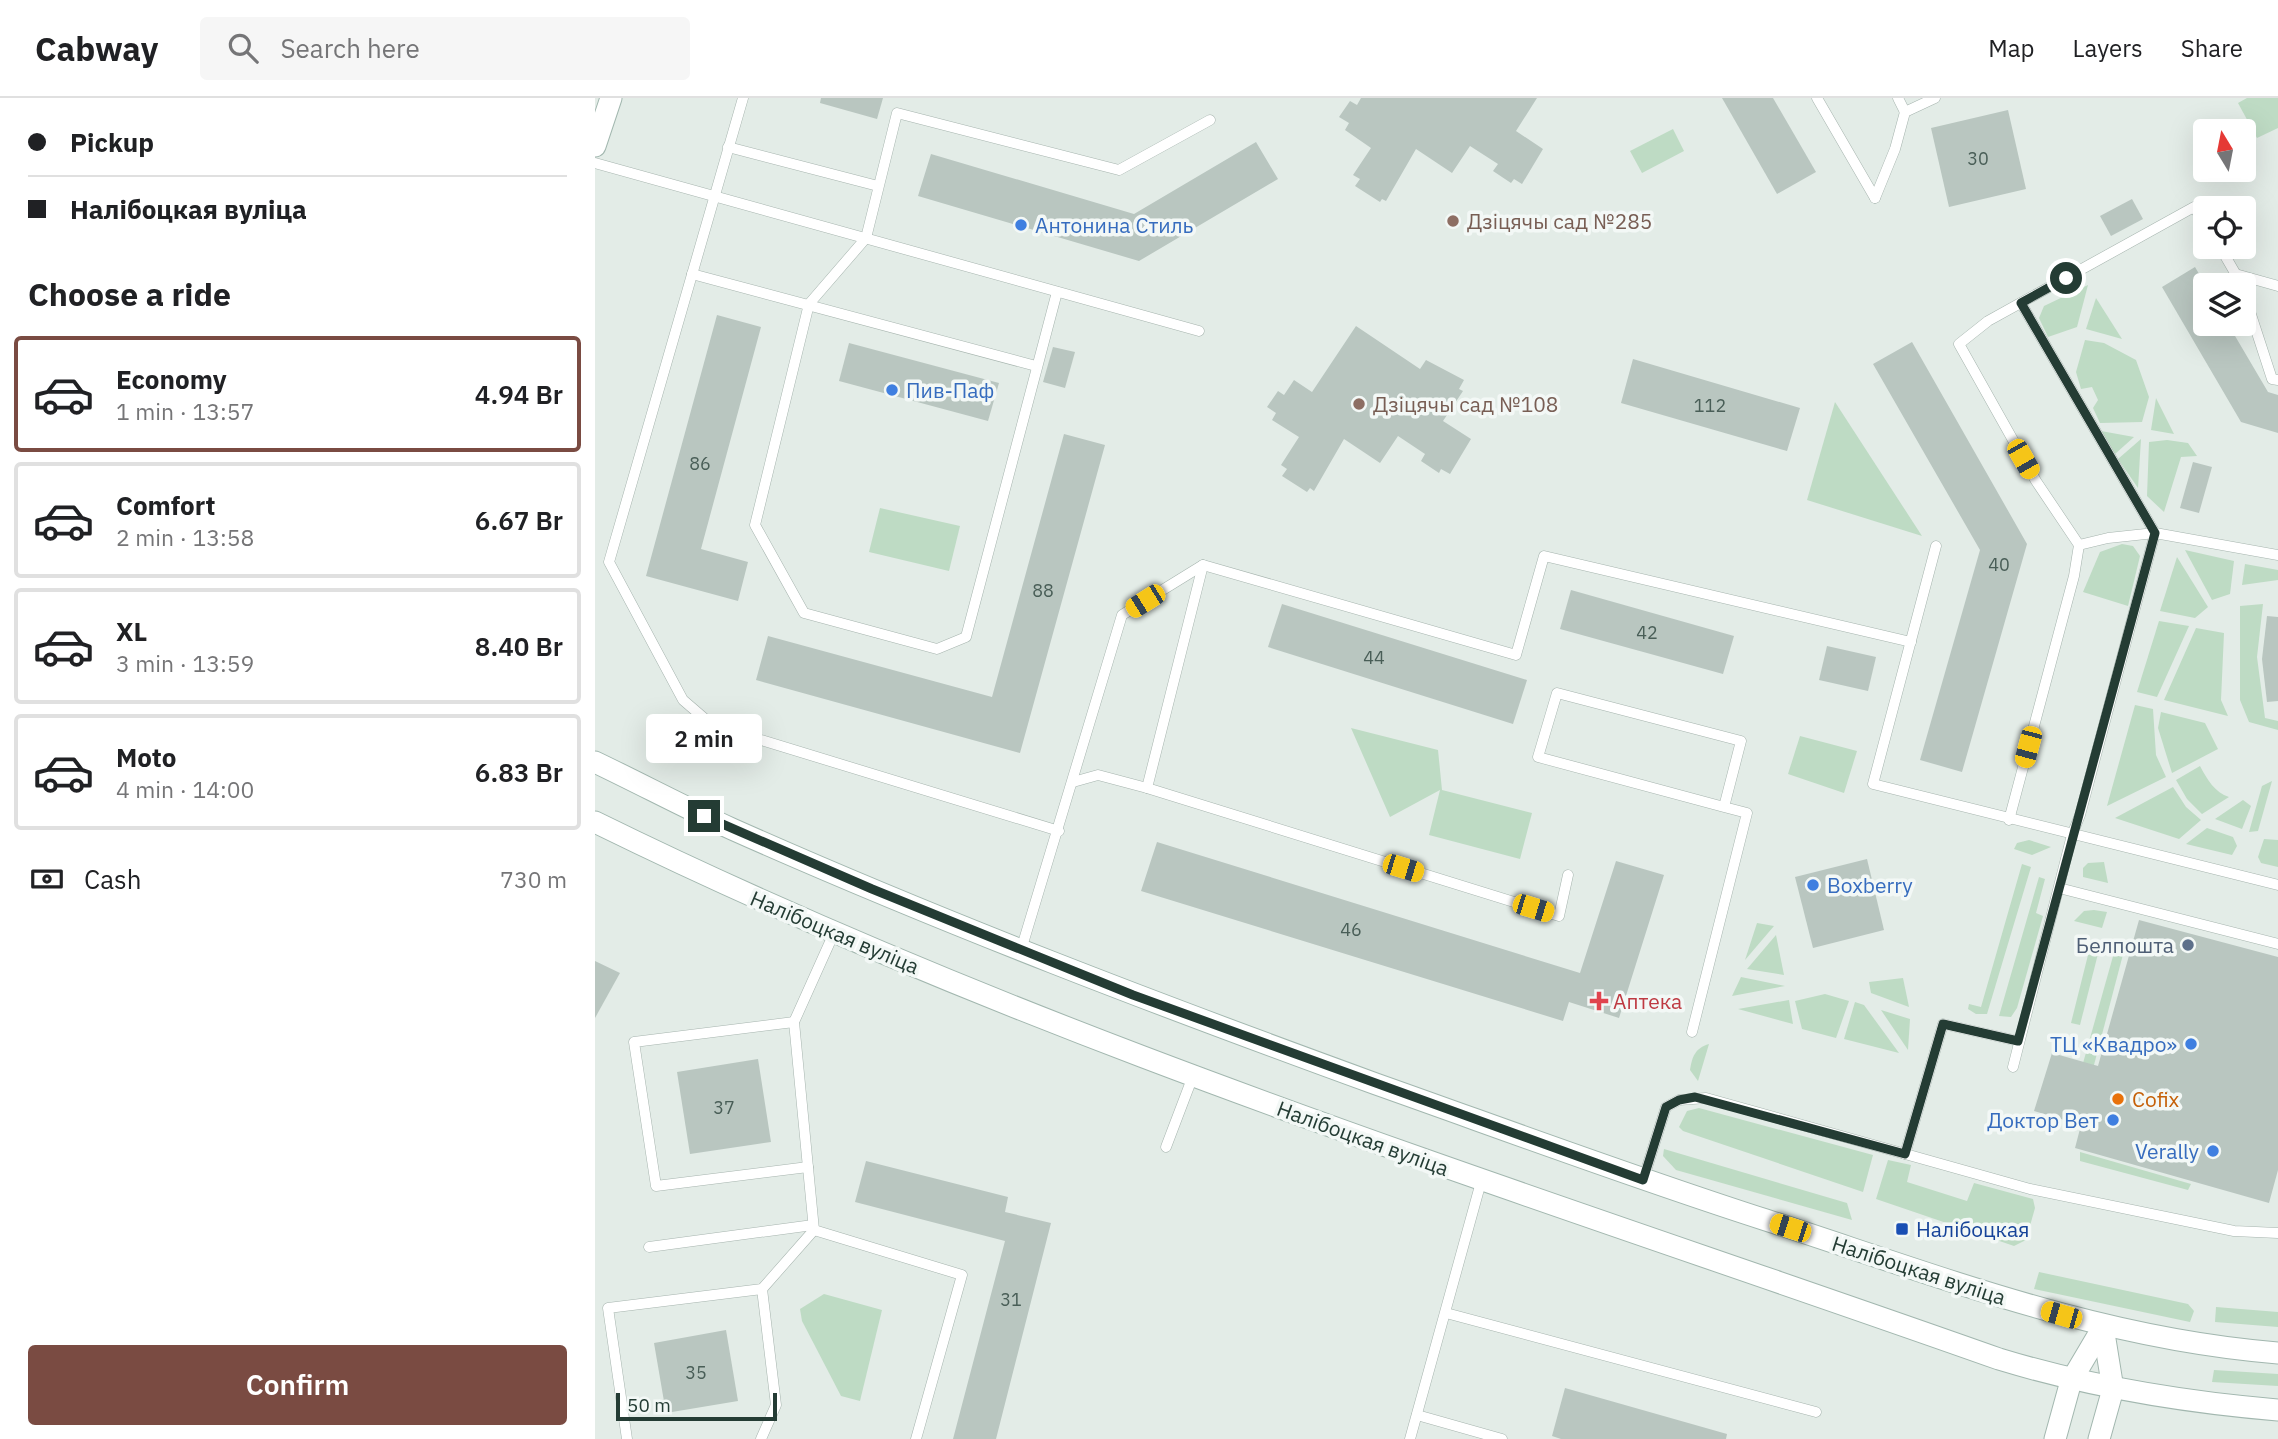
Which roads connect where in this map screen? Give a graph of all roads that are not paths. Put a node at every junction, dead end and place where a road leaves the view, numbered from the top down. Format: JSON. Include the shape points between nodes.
{"nodes":[{"id":1,"x":611,"y":98,"type":"edge"},
{"id":2,"x":743,"y":98,"type":"edge"},
{"id":3,"x":1817,"y":98,"type":"edge"},
{"id":4,"x":1898,"y":98,"type":"edge"},
{"id":5,"x":1935,"y":98,"type":"edge"},
{"id":6,"x":1905,"y":112,"type":"junction"},
{"id":7,"x":1210,"y":120,"type":"dead end"},
{"id":8,"x":595,"y":146,"type":"edge"},
{"id":9,"x":728,"y":147,"type":"junction"},
{"id":10,"x":595,"y":163,"type":"edge"},
{"id":11,"x":878,"y":186,"type":"junction"},
{"id":12,"x":714,"y":197,"type":"junction"},
{"id":13,"x":2193,"y":208,"type":"edge"},
{"id":14,"x":866,"y":238,"type":"junction"},
{"id":15,"x":692,"y":274,"type":"junction"},
{"id":16,"x":2256,"y":285,"type":"edge"},
{"id":17,"x":2278,"y":286,"type":"edge"},
{"id":18,"x":1057,"y":292,"type":"junction"},
{"id":19,"x":2021,"y":303,"type":"junction"},
{"id":20,"x":809,"y":304,"type":"junction"},
{"id":21,"x":2256,"y":330,"type":"edge"},
{"id":22,"x":1199,"y":331,"type":"dead end"},
{"id":23,"x":1036,"y":366,"type":"junction"},
{"id":24,"x":2278,"y":380,"type":"edge"},
{"id":25,"x":2155,"y":533,"type":"junction"},
{"id":26,"x":2079,"y":545,"type":"junction"},
{"id":27,"x":1935,"y":546,"type":"dead end"},
{"id":28,"x":2278,"y":555,"type":"edge"},
{"id":29,"x":1203,"y":565,"type":"junction"},
{"id":30,"x":1911,"y":642,"type":"junction"},
{"id":31,"x":595,"y":762,"type":"edge"},
{"id":32,"x":1073,"y":782,"type":"junction"},
{"id":33,"x":1147,"y":788,"type":"junction"},
{"id":34,"x":1724,"y":807,"type":"junction"},
{"id":35,"x":2009,"y":820,"type":"junction"},
{"id":36,"x":595,"y":822,"type":"edge"},
{"id":37,"x":1059,"y":831,"type":"junction"},
{"id":38,"x":2072,"y":835,"type":"junction"},
{"id":39,"x":1568,"y":875,"type":"dead end"},
{"id":40,"x":2278,"y":885,"type":"edge"},
{"id":41,"x":2059,"y":888,"type":"junction"},
{"id":42,"x":834,"y":933,"type":"junction"},
{"id":43,"x":2278,"y":944,"type":"edge"},
{"id":44,"x":1021,"y":950,"type":"junction"},
{"id":45,"x":794,"y":1021,"type":"junction"},
{"id":46,"x":1692,"y":1032,"type":"dead end"},
{"id":47,"x":2018,"y":1041,"type":"junction"},
{"id":48,"x":2013,"y":1067,"type":"dead end"},
{"id":49,"x":1193,"y":1075,"type":"junction"},
{"id":50,"x":1165,"y":1147,"type":"dead end"},
{"id":51,"x":1905,"y":1154,"type":"junction"},
{"id":52,"x":808,"y":1167,"type":"junction"},
{"id":53,"x":1643,"y":1180,"type":"junction"},
{"id":54,"x":1481,"y":1182,"type":"junction"},
{"id":55,"x":813,"y":1227,"type":"junction"},
{"id":56,"x":2278,"y":1233,"type":"edge"},
{"id":57,"x":649,"y":1247,"type":"dead end"},
{"id":58,"x":762,"y":1289,"type":"junction"},
{"id":59,"x":1446,"y":1314,"type":"junction"},
{"id":60,"x":2103,"y":1327,"type":"junction"},
{"id":61,"x":2278,"y":1353,"type":"edge"},
{"id":62,"x":2071,"y":1381,"type":"junction"},
{"id":63,"x":2113,"y":1388,"type":"junction"},
{"id":64,"x":2278,"y":1410,"type":"edge"},
{"id":65,"x":1816,"y":1412,"type":"dead end"},
{"id":66,"x":1417,"y":1415,"type":"junction"},
{"id":67,"x":627,"y":1439,"type":"edge"},
{"id":68,"x":761,"y":1439,"type":"edge"},
{"id":69,"x":916,"y":1439,"type":"edge"},
{"id":70,"x":1410,"y":1439,"type":"edge"},
{"id":71,"x":1502,"y":1439,"type":"edge"},
{"id":72,"x":2056,"y":1439,"type":"edge"},
{"id":73,"x":2099,"y":1439,"type":"edge"}],
"edges":[{"from":1,"to":8,"type":"main road"},
{"from":2,"to":9,"type":"lane"},
{"from":3,"to":6,"type":"lane","via":[[1875,198]]},
{"from":4,"to":6,"type":"lane"},
{"from":5,"to":6,"type":"lane"},
{"from":7,"to":11,"type":"lane","via":[[1119,170],[897,113]]},
{"from":9,"to":11,"type":"lane"},
{"from":9,"to":12,"type":"lane"},
{"from":10,"to":12,"type":"lane"},
{"from":11,"to":14,"type":"lane"},
{"from":12,"to":14,"type":"lane"},
{"from":12,"to":15,"type":"lane"},
{"from":13,"to":19,"type":"lane"},
{"from":14,"to":18,"type":"lane"},
{"from":14,"to":20,"type":"lane"},
{"from":15,"to":20,"type":"lane"},
{"from":15,"to":37,"type":"lane","via":[[609,562],[683,700],[712,725]]},
{"from":16,"to":17,"type":"lane"},
{"from":18,"to":22,"type":"lane"},
{"from":18,"to":23,"type":"lane"},
{"from":19,"to":25,"type":"lane"},
{"from":19,"to":26,"type":"lane","via":[[1959,344],[2036,481]]},
{"from":20,"to":23,"type":"lane"},
{"from":20,"to":23,"type":"lane","via":[[755,525],[804,614],[937,649],[966,637]]},
{"from":21,"to":24,"type":"lane","via":[[2272,379]]},
{"from":25,"to":26,"type":"lane"},
{"from":25,"to":28,"type":"lane"},
{"from":25,"to":38,"type":"lane"},
{"from":26,"to":35,"type":"lane"},
{"from":27,"to":30,"type":"lane"},
{"from":29,"to":30,"type":"lane","via":[[1516,655],[1545,556]]},
{"from":29,"to":32,"type":"lane","via":[[1122,615]]},
{"from":29,"to":33,"type":"lane"},
{"from":30,"to":35,"type":"lane","via":[[1873,784]]},
{"from":31,"to":44,"type":"main road","name":"Налібоцкая вуліца","via":[[727,827]]},
{"from":32,"to":33,"type":"lane","via":[[1098,775]]},
{"from":32,"to":37,"type":"lane"},
{"from":33,"to":39,"type":"lane","via":[[1559,916]]},
{"from":34,"to":34,"type":"lane","via":[[1538,757],[1557,693],[1741,741]]},
{"from":34,"to":46,"type":"lane","via":[[1747,813]]},
{"from":35,"to":38,"type":"lane"},
{"from":36,"to":42,"type":"main road","name":"Налібоцкая вуліца"},
{"from":37,"to":44,"type":"lane"},
{"from":38,"to":40,"type":"lane"},
{"from":38,"to":41,"type":"lane"},
{"from":41,"to":43,"type":"lane"},
{"from":41,"to":47,"type":"lane"},
{"from":42,"to":45,"type":"lane"},
{"from":42,"to":49,"type":"main road","name":"Налібоцкая вуліца"},
{"from":44,"to":53,"type":"main road","name":"Налібоцкая вуліца","via":[[1192,1017]]},
{"from":45,"to":52,"type":"lane"},
{"from":45,"to":52,"type":"lane","via":[[634,1042],[656,1186]]},
{"from":47,"to":48,"type":"lane"},
{"from":47,"to":51,"type":"lane","via":[[1943,1024]]},
{"from":49,"to":50,"type":"lane"},
{"from":49,"to":54,"type":"main road","name":"Налібоцкая вуліца"},
{"from":51,"to":53,"type":"lane","via":[[1695,1097],[1666,1107]]},
{"from":51,"to":56,"type":"lane","via":[[2084,1200],[2234,1231]]},
{"from":52,"to":55,"type":"lane"},
{"from":53,"to":60,"type":"main road","name":"Налібоцкая вуліца"},
{"from":54,"to":59,"type":"lane"},
{"from":54,"to":62,"type":"main road","name":"Налібоцкая вуліца"},
{"from":55,"to":57,"type":"lane"},
{"from":55,"to":58,"type":"lane"},
{"from":55,"to":69,"type":"lane","via":[[963,1275]]},
{"from":58,"to":67,"type":"lane","via":[[608,1308]]},
{"from":58,"to":68,"type":"lane","via":[[776,1405]]},
{"from":59,"to":65,"type":"lane"},
{"from":59,"to":66,"type":"lane"},
{"from":60,"to":61,"type":"main road","name":"Налібоцкая вуліца","via":[[2199,1346]]},
{"from":60,"to":62,"type":"main road"},
{"from":60,"to":63,"type":"main road"},
{"from":62,"to":63,"type":"main road","name":"Налібоцкая вуліца"},
{"from":62,"to":72,"type":"main road"},
{"from":63,"to":64,"type":"main road","name":"Налібоцкая вуліца","via":[[2190,1403]]},
{"from":63,"to":73,"type":"main road"},
{"from":66,"to":70,"type":"lane"},
{"from":66,"to":71,"type":"lane"}]}
